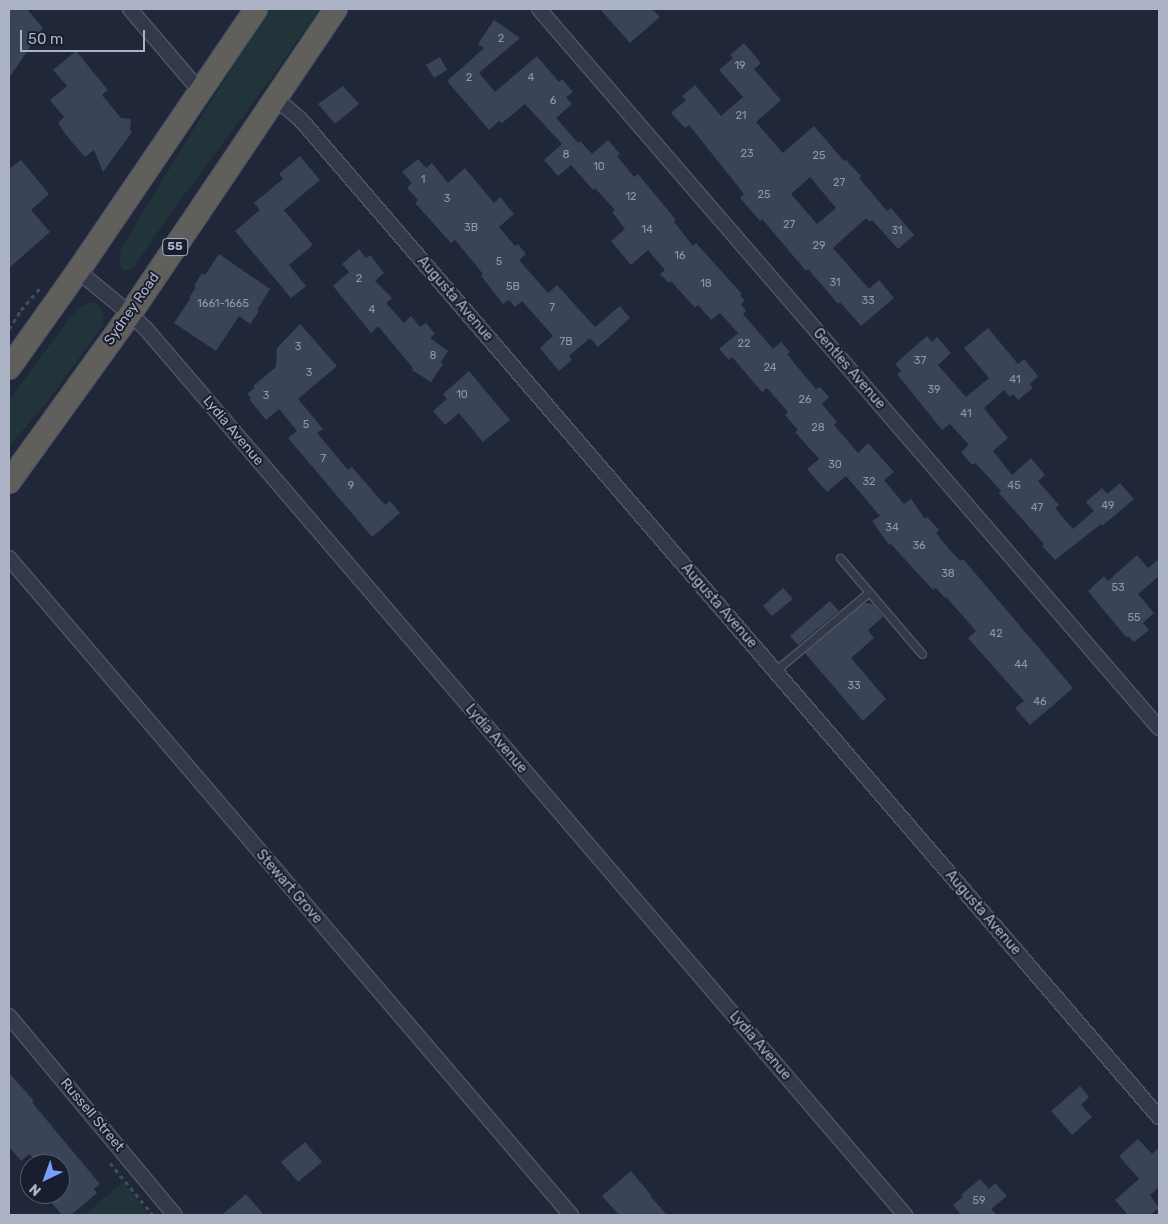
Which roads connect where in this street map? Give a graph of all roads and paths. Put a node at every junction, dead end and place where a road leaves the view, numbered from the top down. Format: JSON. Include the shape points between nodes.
{"nodes":[{"id":1,"x":130,"y":9,"type":"edge"},
{"id":2,"x":256,"y":9,"type":"edge"},
{"id":3,"x":336,"y":9,"type":"edge"},
{"id":4,"x":539,"y":9,"type":"edge"},
{"id":5,"x":200,"y":91,"type":"junction"},
{"id":6,"x":274,"y":101,"type":"junction"},
{"id":7,"x":78,"y":271,"type":"junction"},
{"id":8,"x":130,"y":314,"type":"junction"},
{"id":9,"x":9,"y":368,"type":"edge"},
{"id":10,"x":9,"y":482,"type":"edge"},
{"id":11,"x":9,"y":558,"type":"edge"},
{"id":12,"x":840,"y":558,"type":"dead end"},
{"id":13,"x":869,"y":592,"type":"junction"},
{"id":14,"x":922,"y":654,"type":"dead end"},
{"id":15,"x":775,"y":672,"type":"junction"},
{"id":16,"x":1159,"y":728,"type":"edge"},
{"id":17,"x":9,"y":1016,"type":"edge"},
{"id":18,"x":1159,"y":1117,"type":"edge"},
{"id":19,"x":173,"y":1215,"type":"edge"},
{"id":20,"x":571,"y":1215,"type":"edge"},
{"id":21,"x":906,"y":1215,"type":"edge"}],
"edges":[{"from":1,"to":5,"type":"street"},
{"from":2,"to":5,"type":"highway"},
{"from":3,"to":6,"type":"highway","name":"Sydney Road","number":"55"},
{"from":4,"to":16,"type":"street","name":"Gentles Avenue"},
{"from":5,"to":7,"type":"highway"},
{"from":6,"to":8,"type":"highway","name":"Sydney Road","number":"55"},
{"from":6,"to":15,"type":"street","name":"Augusta Avenue","via":[[293,111],[301,120]]},
{"from":7,"to":8,"type":"street","name":"Lydia Avenue"},
{"from":7,"to":9,"type":"highway"},
{"from":8,"to":10,"type":"highway","name":"Sydney Road","number":"55"},
{"from":8,"to":21,"type":"street","name":"Lydia Avenue"},
{"from":11,"to":20,"type":"street","name":"Stewart Grove"},
{"from":12,"to":13,"type":"lane"},
{"from":13,"to":14,"type":"lane"},
{"from":13,"to":15,"type":"lane"},
{"from":15,"to":18,"type":"street","name":"Augusta Avenue"},
{"from":17,"to":19,"type":"street","name":"Russell Street"}]}
